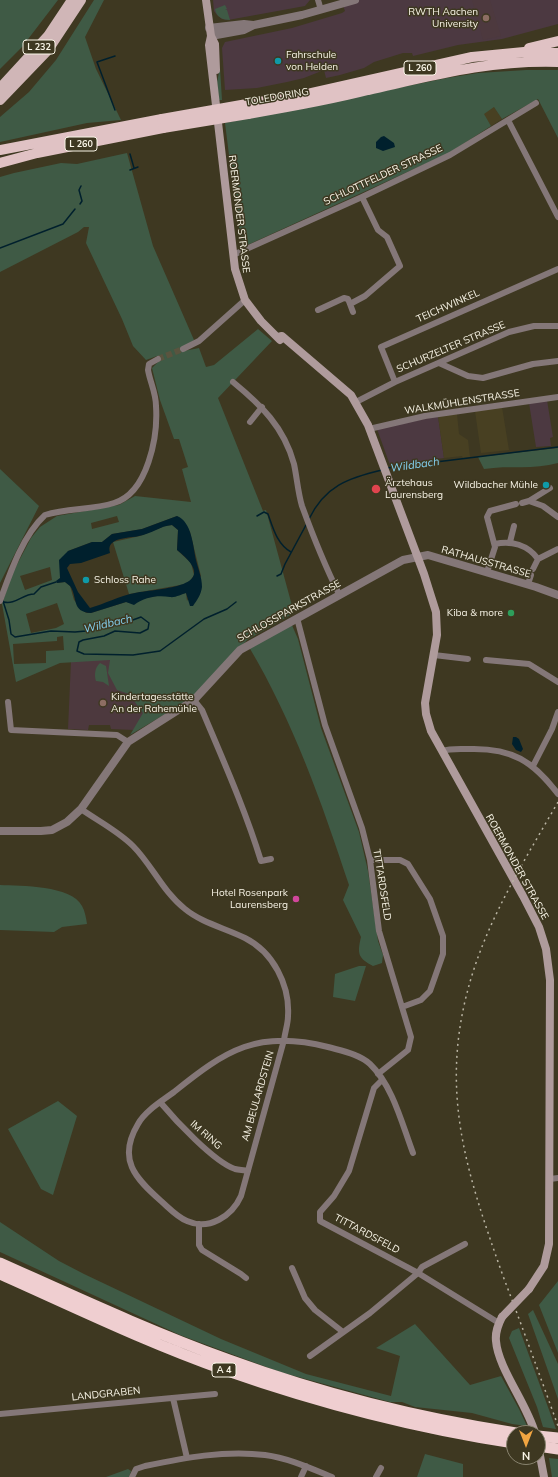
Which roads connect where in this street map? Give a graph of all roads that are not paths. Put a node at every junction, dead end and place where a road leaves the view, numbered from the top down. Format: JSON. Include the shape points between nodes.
{"nodes":[{"id":1,"x":72,"y":0,"type":"edge"},
{"id":2,"x":81,"y":0,"type":"edge"},
{"id":3,"x":206,"y":0,"type":"edge"},
{"id":4,"x":318,"y":0,"type":"edge"},
{"id":5,"x":355,"y":0,"type":"edge"},
{"id":6,"x":322,"y":10,"type":"junction"},
{"id":7,"x":210,"y":32,"type":"junction"},
{"id":8,"x":558,"y":41,"type":"edge"},
{"id":9,"x":558,"y":53,"type":"edge"},
{"id":10,"x":496,"y":54,"type":"junction"},
{"id":11,"x":558,"y":62,"type":"edge"},
{"id":12,"x":0,"y":88,"type":"edge"},
{"id":13,"x":0,"y":100,"type":"edge"},
{"id":14,"x":536,"y":104,"type":"dead end"},
{"id":15,"x":248,"y":109,"type":"junction"},
{"id":16,"x":508,"y":120,"type":"junction"},
{"id":17,"x":163,"y":123,"type":"junction"},
{"id":18,"x":0,"y":150,"type":"edge"},
{"id":19,"x":0,"y":163,"type":"edge"},
{"id":20,"x":362,"y":197,"type":"junction"},
{"id":21,"x":558,"y":217,"type":"edge"},
{"id":22,"x":233,"y":254,"type":"junction"},
{"id":23,"x":558,"y":269,"type":"edge"},
{"id":24,"x":245,"y":300,"type":"junction"},
{"id":25,"x":350,"y":304,"type":"junction"},
{"id":26,"x":318,"y":310,"type":"dead end"},
{"id":27,"x":353,"y":312,"type":"dead end"},
{"id":28,"x":558,"y":326,"type":"edge"},
{"id":29,"x":183,"y":349,"type":"tunnel mouth"},
{"id":30,"x":158,"y":359,"type":"tunnel mouth"},
{"id":31,"x":558,"y":361,"type":"edge"},
{"id":32,"x":439,"y":363,"type":"junction"},
{"id":33,"x":234,"y":382,"type":"dead end"},
{"id":34,"x":395,"y":382,"type":"junction"},
{"id":35,"x":558,"y":397,"type":"edge"},
{"id":36,"x":356,"y":402,"type":"junction"},
{"id":37,"x":262,"y":407,"type":"junction"},
{"id":38,"x":250,"y":422,"type":"dead end"},
{"id":39,"x":369,"y":429,"type":"junction"},
{"id":40,"x":550,"y":488,"type":"dead end"},
{"id":41,"x":529,"y":501,"type":"junction"},
{"id":42,"x":558,"y":517,"type":"edge"},
{"id":43,"x":514,"y":526,"type":"dead end"},
{"id":44,"x":510,"y":542,"type":"junction"},
{"id":45,"x":495,"y":544,"type":"junction"},
{"id":46,"x":558,"y":547,"type":"edge"},
{"id":47,"x":417,"y":556,"type":"junction"},
{"id":48,"x":538,"y":559,"type":"junction"},
{"id":49,"x":487,"y":572,"type":"junction"},
{"id":50,"x":528,"y":584,"type":"junction"},
{"id":51,"x":554,"y":590,"type":"edge"},
{"id":52,"x":339,"y":594,"type":"junction"},
{"id":53,"x":558,"y":595,"type":"edge"},
{"id":54,"x":0,"y":600,"type":"edge"},
{"id":55,"x":297,"y":618,"type":"junction"},
{"id":56,"x":434,"y":655,"type":"junction"},
{"id":57,"x":468,"y":659,"type":"dead end"},
{"id":58,"x":486,"y":660,"type":"dead end"},
{"id":59,"x":558,"y":682,"type":"edge"},
{"id":60,"x":194,"y":700,"type":"junction"},
{"id":61,"x":8,"y":702,"type":"dead end"},
{"id":62,"x":558,"y":712,"type":"edge"},
{"id":63,"x":128,"y":742,"type":"junction"},
{"id":64,"x":442,"y":751,"type":"junction"},
{"id":65,"x":532,"y":766,"type":"junction"},
{"id":66,"x":558,"y":794,"type":"edge"},
{"id":67,"x":81,"y":809,"type":"junction"},
{"id":68,"x":0,"y":831,"type":"edge"},
{"id":69,"x":271,"y":859,"type":"dead end"},
{"id":70,"x":370,"y":860,"type":"junction"},
{"id":71,"x":402,"y":1007,"type":"junction"},
{"id":72,"x":284,"y":1040,"type":"junction"},
{"id":73,"x":378,"y":1074,"type":"junction"},
{"id":74,"x":382,"y":1080,"type":"junction"},
{"id":75,"x":160,"y":1102,"type":"junction"},
{"id":76,"x":413,"y":1153,"type":"dead end"},
{"id":77,"x":248,"y":1171,"type":"junction"},
{"id":78,"x":554,"y":1179,"type":"edge"},
{"id":79,"x":200,"y":1224,"type":"junction"},
{"id":80,"x":465,"y":1244,"type":"dead end"},
{"id":81,"x":0,"y":1264,"type":"edge"},
{"id":82,"x":292,"y":1268,"type":"dead end"},
{"id":83,"x":418,"y":1273,"type":"junction"},
{"id":84,"x":0,"y":1274,"type":"edge"},
{"id":85,"x":246,"y":1278,"type":"dead end"},
{"id":86,"x":500,"y":1320,"type":"junction"},
{"id":87,"x":343,"y":1332,"type":"junction"},
{"id":88,"x":310,"y":1356,"type":"dead end"},
{"id":89,"x":215,"y":1394,"type":"dead end"},
{"id":90,"x":173,"y":1398,"type":"junction"},
{"id":91,"x":0,"y":1414,"type":"edge"},
{"id":92,"x":532,"y":1425,"type":"edge"},
{"id":93,"x":506,"y":1431,"type":"edge"},
{"id":94,"x":546,"y":1437,"type":"edge"},
{"id":95,"x":558,"y":1438,"type":"edge"},
{"id":96,"x":506,"y":1441,"type":"edge"},
{"id":97,"x":546,"y":1447,"type":"edge"},
{"id":98,"x":558,"y":1449,"type":"edge"},
{"id":99,"x":187,"y":1458,"type":"junction"},
{"id":100,"x":542,"y":1465,"type":"edge"},
{"id":101,"x":306,"y":1466,"type":"junction"},
{"id":102,"x":381,"y":1468,"type":"dead end"},
{"id":103,"x":132,"y":1477,"type":"edge"},
{"id":104,"x":300,"y":1477,"type":"edge"},
{"id":105,"x":332,"y":1477,"type":"edge"},
{"id":106,"x":376,"y":1477,"type":"edge"},
{"id":107,"x":544,"y":1477,"type":"edge"}],
"edges":[{"from":1,"to":12,"type":"main road","number":"L 232","via":[[48,36]]},
{"from":2,"to":13,"type":"main road","number":"L 232","via":[[48,50]]},
{"from":3,"to":7,"type":"main road","name":"ROERMONDER STRASSE"},
{"from":4,"to":6,"type":"street"},
{"from":5,"to":6,"type":"street"},
{"from":6,"to":7,"type":"street","via":[[254,25],[244,30]]},
{"from":7,"to":22,"type":"main road","name":"ROERMONDER STRASSE","via":[[215,44],[214,81]]},
{"from":8,"to":10,"type":"highway"},
{"from":9,"to":10,"type":"highway","name":"TOLEDORING","number":"L 260"},
{"from":10,"to":15,"type":"highway","name":"TOLEDORING","number":"L 260","via":[[448,61]]},
{"from":11,"to":15,"type":"highway","name":"TOLEDORING","number":"L 260","via":[[474,66],[333,99]]},
{"from":14,"to":16,"type":"street","name":"SCHLOTTFELDER STRASSE"},
{"from":15,"to":17,"type":"highway","name":"TOLEDORING","number":"L 260","bridge":true},
{"from":16,"to":20,"type":"street","name":"SCHLOTTFELDER STRASSE","via":[[450,154]]},
{"from":16,"to":21,"type":"street"},
{"from":17,"to":18,"type":"highway","name":"TOLEDORING","number":"L 260"},
{"from":17,"to":19,"type":"highway","name":"TOLEDORING","number":"L 260"},
{"from":20,"to":22,"type":"street","name":"SCHLOTTFELDER STRASSE"},
{"from":20,"to":25,"type":"street","via":[[378,230],[387,237],[400,266],[365,296]]},
{"from":22,"to":24,"type":"main road","name":"ROERMONDER STRASSE","via":[[237,280]]},
{"from":23,"to":34,"type":"street","name":"TEICHWINKEL","via":[[381,347]]},
{"from":24,"to":29,"type":"street","via":[[215,329]]},
{"from":24,"to":36,"type":"main road","name":"ROERMONDER STRASSE","via":[[284,344],[289,344],[345,389]]},
{"from":25,"to":26,"type":"street","via":[[348,299],[344,298]]},
{"from":25,"to":27,"type":"street"},
{"from":28,"to":32,"type":"street","name":"SCHURZELTER STRASSE","via":[[534,326],[509,332]]},
{"from":30,"to":54,"type":"street","via":[[149,364],[148,370],[156,406],[154,440],[149,459],[135,489],[130,495],[113,503],[46,515],[29,535]]},
{"from":31,"to":32,"type":"street","via":[[533,364],[483,378],[468,376]]},
{"from":32,"to":34,"type":"street","name":"SCHURZELTER STRASSE"},
{"from":33,"to":37,"type":"street"},
{"from":34,"to":36,"type":"street","name":"SCHURZELTER STRASSE"},
{"from":35,"to":39,"type":"street","name":"WALKMÜHLENSTRASSE","via":[[425,416]]},
{"from":36,"to":39,"type":"main road","name":"ROERMONDER STRASSE"},
{"from":37,"to":38,"type":"street"},
{"from":37,"to":52,"type":"street","via":[[274,422],[290,453],[304,512]]},
{"from":39,"to":47,"type":"main road","name":"ROERMONDER STRASSE"},
{"from":40,"to":41,"type":"street"},
{"from":41,"to":42,"type":"street","via":[[543,506]]},
{"from":41,"to":45,"type":"street","via":[[490,512],[487,517]]},
{"from":43,"to":44,"type":"street"},
{"from":44,"to":45,"type":"street"},
{"from":44,"to":48,"type":"street","via":[[528,548]]},
{"from":45,"to":49,"type":"street"},
{"from":46,"to":48,"type":"street"},
{"from":47,"to":49,"type":"street","name":"RATHAUSSTRASSE","via":[[428,555]]},
{"from":47,"to":52,"type":"street","name":"SCHLOSSPARKSTRASSE","via":[[403,560]]},
{"from":47,"to":56,"type":"main road","name":"ROERMONDER STRASSE","via":[[436,612],[437,635]]},
{"from":48,"to":50,"type":"street"},
{"from":49,"to":50,"type":"street","name":"RATHAUSSTRASSE"},
{"from":50,"to":51,"type":"street","name":"RATHAUSSTRASSE"},
{"from":51,"to":53,"type":"street","name":"RATHAUSSTRASSE"},
{"from":52,"to":55,"type":"street","name":"SCHLOSSPARKSTRASSE"},
{"from":55,"to":60,"type":"street","name":"SCHLOSSPARKSTRASSE","via":[[240,650]]},
{"from":55,"to":70,"type":"street","name":"TITTARDSFELD","via":[[325,725],[362,826]]},
{"from":56,"to":57,"type":"street"},
{"from":56,"to":64,"type":"main road","name":"ROERMONDER STRASSE","via":[[425,708]]},
{"from":58,"to":59,"type":"street","via":[[529,664]]},
{"from":60,"to":63,"type":"street","name":"SCHLOSSPARKSTRASSE"},
{"from":60,"to":69,"type":"street","via":[[202,710],[245,810],[261,861]]},
{"from":61,"to":63,"type":"street","via":[[11,730],[117,735]]},
{"from":62,"to":65,"type":"street"},
{"from":63,"to":67,"type":"street","name":"SCHLOSSPARKSTRASSE"},
{"from":64,"to":65,"type":"street","via":[[492,749],[502,751]]},
{"from":64,"to":78,"type":"main road","name":"ROERMONDER STRASSE","via":[[523,896],[545,944],[550,980]]},
{"from":65,"to":66,"type":"street"},
{"from":67,"to":68,"type":"street","name":"SCHLOSSPARKSTRASSE","via":[[67,822],[52,830]]},
{"from":67,"to":72,"type":"street","via":[[133,846],[166,890],[184,909],[252,942],[269,957],[281,976],[287,1001],[288,1016]]},
{"from":70,"to":71,"type":"street","name":"TITTARDSFELD","via":[[382,942]]},
{"from":70,"to":71,"type":"street","via":[[400,860],[408,864],[430,899],[443,936],[443,948],[430,991],[421,1000]]},
{"from":71,"to":73,"type":"street","name":"TITTARDSFELD","via":[[411,1037],[410,1046]]},
{"from":72,"to":73,"type":"street","via":[[305,1042],[346,1052],[366,1061]]},
{"from":72,"to":75,"type":"street","name":"AM BEULARDSTEIN","via":[[262,1042],[214,1060]]},
{"from":72,"to":77,"type":"street","name":"AM BEULARDSTEIN"},
{"from":73,"to":74,"type":"street"},
{"from":74,"to":76,"type":"street","via":[[388,1088]]},
{"from":74,"to":83,"type":"street","name":"TITTARDSFELD","via":[[374,1088],[349,1171],[319,1217],[320,1221]]},
{"from":75,"to":77,"type":"street","name":"IM RING","via":[[182,1127],[221,1161],[235,1169]]},
{"from":75,"to":79,"type":"street","name":"AM BEULARDSTEIN","via":[[139,1122],[130,1138],[129,1159],[144,1187],[181,1218]]},
{"from":77,"to":79,"type":"street","name":"AM BEULARDSTEIN","via":[[241,1196],[234,1209],[218,1221]]},
{"from":78,"to":86,"type":"main road","name":"ROERMONDER STRASSE","bridge":true,"via":[[549,1249],[544,1266],[529,1289]]},
{"from":79,"to":85,"type":"street","via":[[199,1245],[202,1250]]},
{"from":80,"to":83,"type":"street","via":[[422,1267]]},
{"from":81,"to":93,"type":"highway","number":"A 4","via":[[162,1334],[283,1379],[393,1409]]},
{"from":82,"to":87,"type":"street","via":[[305,1298],[315,1310]]},
{"from":83,"to":86,"type":"street","name":"TITTARDSFELD"},
{"from":83,"to":87,"type":"street"},
{"from":84,"to":96,"type":"highway","number":"A 4","via":[[146,1339],[280,1389],[389,1419]]},
{"from":86,"to":92,"type":"main road","via":[[496,1332],[497,1348]]},
{"from":87,"to":88,"type":"street"},
{"from":89,"to":90,"type":"street","name":"LANDGRABEN"},
{"from":90,"to":91,"type":"street","name":"LANDGRABEN"},
{"from":90,"to":99,"type":"street"},
{"from":94,"to":95,"type":"highway"},
{"from":97,"to":98,"type":"highway","bridge":true},
{"from":99,"to":101,"type":"street","via":[[230,1453],[265,1455]]},
{"from":99,"to":103,"type":"street","via":[[136,1469]]},
{"from":100,"to":107,"type":"main road"},
{"from":101,"to":104,"type":"street"},
{"from":101,"to":105,"type":"street"},
{"from":102,"to":106,"type":"street"}]}
